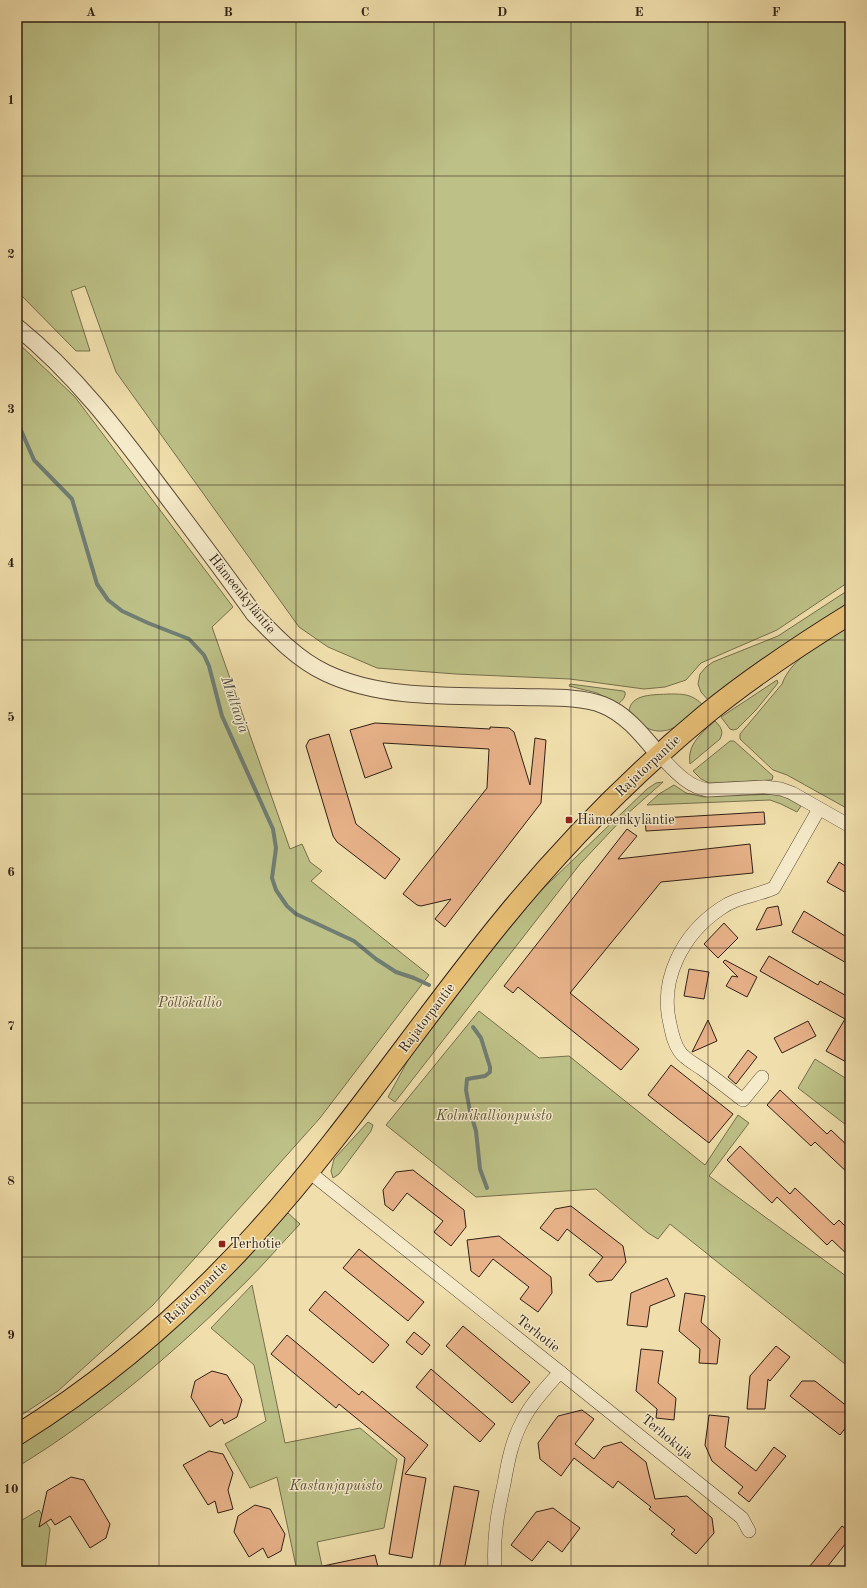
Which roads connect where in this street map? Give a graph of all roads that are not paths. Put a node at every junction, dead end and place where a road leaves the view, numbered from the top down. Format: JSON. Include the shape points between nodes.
{"nodes":[{"id":1,"x":17,"y":327,"type":"edge"},
{"id":2,"x":850,"y":614,"type":"edge"},
{"id":3,"x":659,"y":755,"type":"junction"},
{"id":4,"x":819,"y":809,"type":"junction"},
{"id":5,"x":850,"y":826,"type":"edge"},
{"id":6,"x":762,"y":1077,"type":"dead end"},
{"id":7,"x":308,"y":1171,"type":"junction"},
{"id":8,"x":560,"y":1372,"type":"junction"},
{"id":9,"x":17,"y":1436,"type":"edge"},
{"id":10,"x":749,"y":1531,"type":"dead end"},
{"id":11,"x":496,"y":1571,"type":"edge"}],
"edges":[{"from":1,"to":3,"type":"street","name":"Hämeenkyläntie","via":[[95,402],[254,614],[311,665],[326,674],[385,691],[546,698],[603,705],[621,714]]},
{"from":2,"to":3,"type":"main road","name":"Rajatorpantie","via":[[756,676],[706,714]]},
{"from":3,"to":4,"type":"street","name":"Hämeenkyläntie","via":[[699,789],[764,787],[792,793]]},
{"from":3,"to":7,"type":"main road","name":"Rajatorpantie","via":[[599,812],[502,920]]},
{"from":4,"to":5,"type":"street","name":"Hämeenkyläntie"},
{"from":4,"to":6,"type":"street","via":[[774,888],[733,901],[721,908],[693,933],[673,966],[667,1001],[673,1038],[681,1054],[743,1100]]},
{"from":7,"to":8,"type":"street","name":"Terhotie"},
{"from":7,"to":9,"type":"main road","name":"Rajatorpantie","via":[[257,1232],[188,1303],[113,1367],[54,1412]]},
{"from":8,"to":10,"type":"street","name":"Terhokuja","via":[[742,1518]]},
{"from":8,"to":11,"type":"street","name":"Terhotie","via":[[528,1412],[514,1439],[495,1525]]}]}
